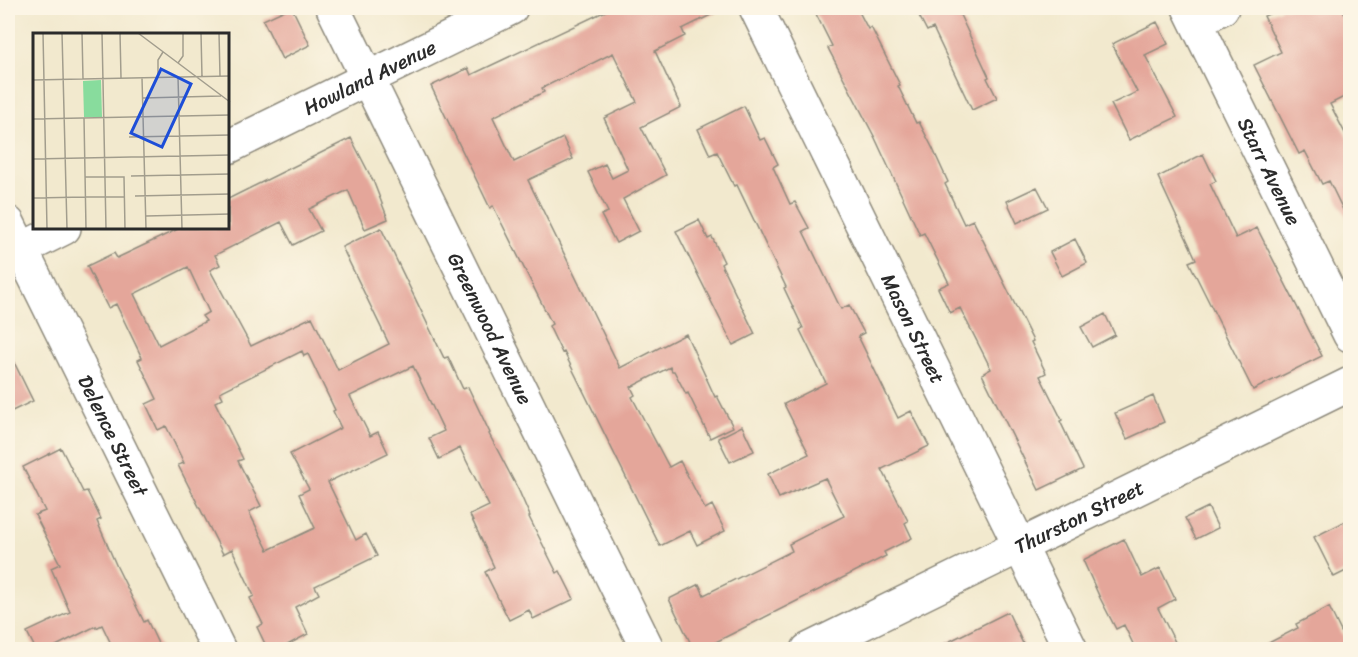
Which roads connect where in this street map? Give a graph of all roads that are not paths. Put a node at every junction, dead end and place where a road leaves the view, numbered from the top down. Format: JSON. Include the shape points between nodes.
{"nodes":[{"id":1,"x":333,"y":8,"type":"edge"},
{"id":2,"x":511,"y":8,"type":"edge"},
{"id":3,"x":756,"y":8,"type":"edge"},
{"id":4,"x":1202,"y":12,"type":"edge"},
{"id":5,"x":367,"y":78,"type":"junction"},
{"id":6,"x":230,"y":146,"type":"edge"},
{"id":7,"x":57,"y":230,"type":"edge"},
{"id":8,"x":12,"y":243,"type":"edge"},
{"id":9,"x":1350,"y":334,"type":"edge"},
{"id":10,"x":1350,"y":384,"type":"edge"},
{"id":11,"x":1019,"y":546,"type":"junction"},
{"id":12,"x":219,"y":650,"type":"edge"},
{"id":13,"x":648,"y":650,"type":"edge"},
{"id":14,"x":808,"y":650,"type":"edge"},
{"id":15,"x":1071,"y":650,"type":"edge"}],
"edges":[{"from":1,"to":5,"type":"street","name":"Greenwood Avenue"},
{"from":2,"to":5,"type":"street","name":"Howland Avenue"},
{"from":3,"to":11,"type":"street","name":"Mason Street"},
{"from":4,"to":9,"type":"street","name":"Starr Avenue"},
{"from":5,"to":6,"type":"street","name":"Howland Avenue"},
{"from":5,"to":13,"type":"street","name":"Greenwood Avenue"},
{"from":7,"to":8,"type":"street"},
{"from":8,"to":12,"type":"street","name":"Delence Street"},
{"from":10,"to":11,"type":"street","name":"Thurston Street"},
{"from":11,"to":14,"type":"street","name":"Thurston Street"},
{"from":11,"to":15,"type":"street","name":"Mason Street"}]}
